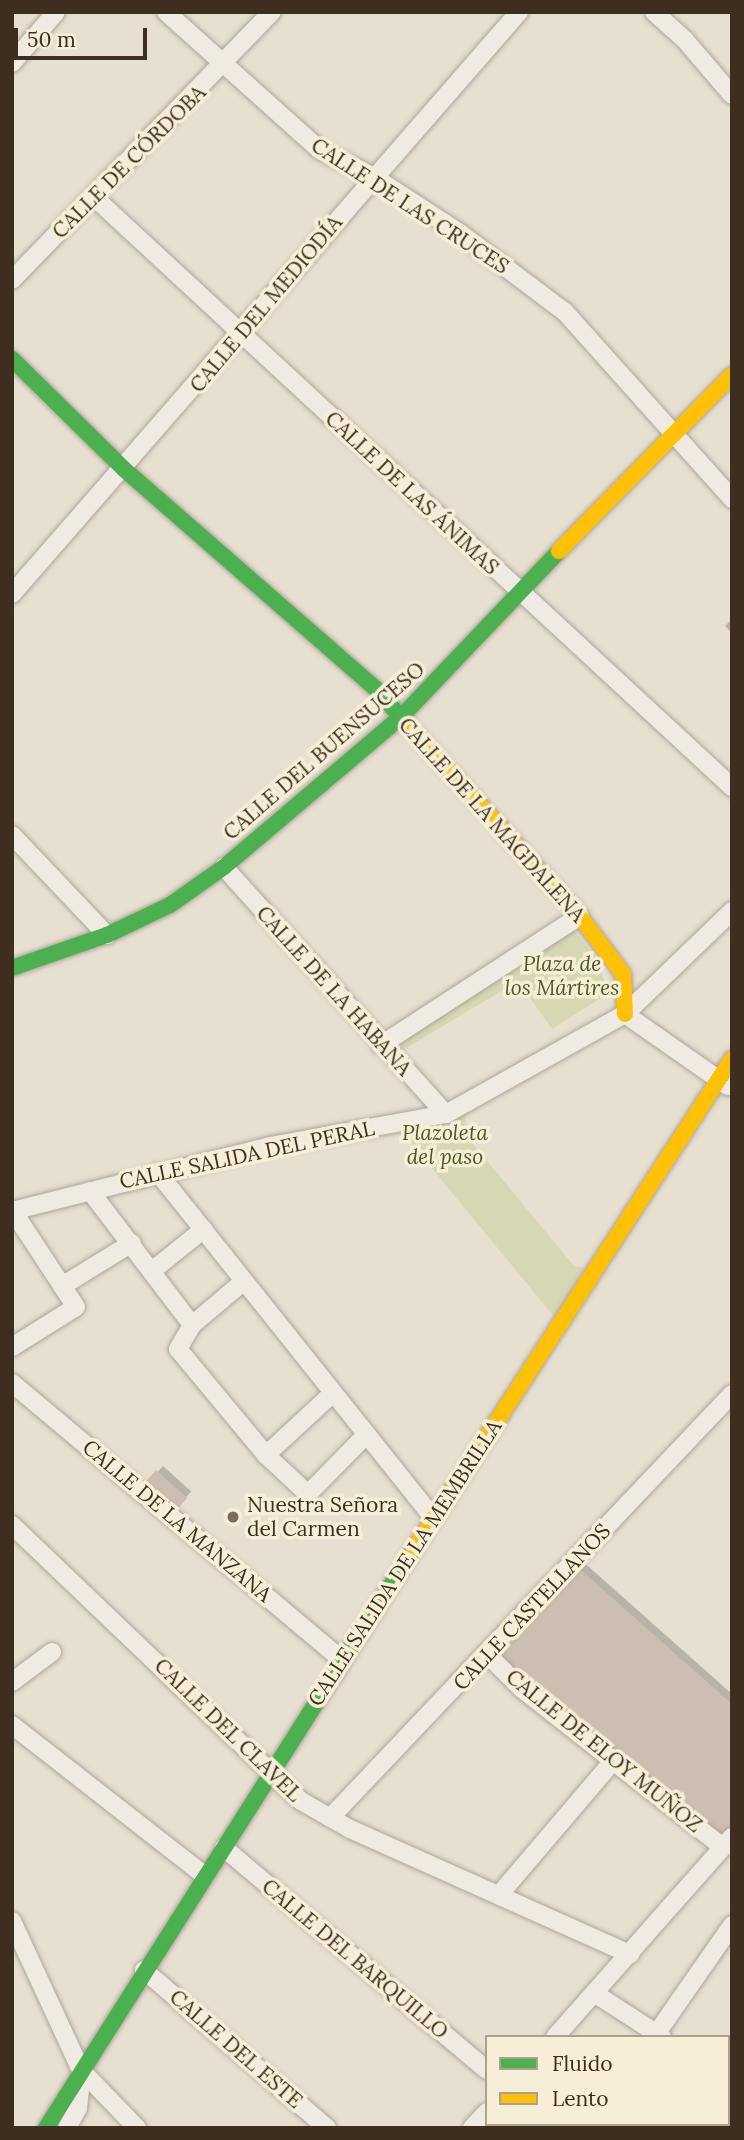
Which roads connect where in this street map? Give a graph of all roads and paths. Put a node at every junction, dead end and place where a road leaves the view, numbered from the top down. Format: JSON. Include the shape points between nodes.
{"nodes":[{"id":1,"x":56,"y":12,"type":"edge"},
{"id":2,"x":166,"y":12,"type":"edge"},
{"id":3,"x":272,"y":12,"type":"edge"},
{"id":4,"x":519,"y":12,"type":"edge"},
{"id":5,"x":654,"y":12,"type":"edge"},
{"id":6,"x":12,"y":63,"type":"edge"},
{"id":7,"x":223,"y":66,"type":"junction"},
{"id":8,"x":732,"y":95,"type":"edge"},
{"id":9,"x":374,"y":177,"type":"junction"},
{"id":10,"x":95,"y":198,"type":"junction"},
{"id":11,"x":12,"y":280,"type":"edge"},
{"id":12,"x":241,"y":334,"type":"junction"},
{"id":13,"x":12,"y":359,"type":"edge"},
{"id":14,"x":732,"y":375,"type":"edge"},
{"id":15,"x":673,"y":430,"type":"junction"},
{"id":16,"x":125,"y":470,"type":"junction"},
{"id":17,"x":732,"y":499,"type":"edge"},
{"id":18,"x":12,"y":594,"type":"edge"},
{"id":19,"x":520,"y":595,"type":"junction"},
{"id":20,"x":401,"y":717,"type":"junction"},
{"id":21,"x":732,"y":787,"type":"edge"},
{"id":22,"x":12,"y":835,"type":"edge"},
{"id":23,"x":224,"y":867,"type":"junction"},
{"id":24,"x":732,"y":911,"type":"edge"},
{"id":25,"x":580,"y":916,"type":"junction"},
{"id":26,"x":107,"y":935,"type":"junction"},
{"id":27,"x":12,"y":968,"type":"edge"},
{"id":28,"x":625,"y":1014,"type":"junction"},
{"id":29,"x":381,"y":1045,"type":"junction"},
{"id":30,"x":732,"y":1059,"type":"edge"},
{"id":31,"x":727,"y":1085,"type":"edge"},
{"id":32,"x":446,"y":1114,"type":"junction"},
{"id":33,"x":158,"y":1173,"type":"junction"},
{"id":34,"x":90,"y":1191,"type":"junction"},
{"id":35,"x":13,"y":1211,"type":"edge"},
{"id":36,"x":204,"y":1229,"type":"junction"},
{"id":37,"x":132,"y":1243,"type":"junction"},
{"id":38,"x":153,"y":1270,"type":"junction"},
{"id":39,"x":244,"y":1281,"type":"junction"},
{"id":40,"x":62,"y":1286,"type":"junction"},
{"id":41,"x":192,"y":1325,"type":"junction"},
{"id":42,"x":12,"y":1347,"type":"edge"},
{"id":43,"x":12,"y":1383,"type":"edge"},
{"id":44,"x":333,"y":1393,"type":"junction"},
{"id":45,"x":732,"y":1394,"type":"edge"},
{"id":46,"x":367,"y":1434,"type":"junction"},
{"id":47,"x":267,"y":1455,"type":"junction"},
{"id":48,"x":433,"y":1518,"type":"junction"},
{"id":49,"x":12,"y":1525,"type":"edge"},
{"id":50,"x":52,"y":1652,"type":"dead end"},
{"id":51,"x":487,"y":1654,"type":"junction"},
{"id":52,"x":342,"y":1660,"type":"junction"},
{"id":53,"x":12,"y":1682,"type":"edge"},
{"id":54,"x":12,"y":1725,"type":"edge"},
{"id":55,"x":613,"y":1761,"type":"junction"},
{"id":56,"x":272,"y":1771,"type":"junction"},
{"id":57,"x":330,"y":1818,"type":"junction"},
{"id":58,"x":727,"y":1842,"type":"edge"},
{"id":59,"x":224,"y":1848,"type":"junction"},
{"id":60,"x":205,"y":1876,"type":"junction"},
{"id":61,"x":499,"y":1895,"type":"junction"},
{"id":62,"x":12,"y":1920,"type":"edge"},
{"id":63,"x":732,"y":1925,"type":"edge"},
{"id":64,"x":630,"y":1954,"type":"junction"},
{"id":65,"x":145,"y":1970,"type":"junction"},
{"id":66,"x":594,"y":1993,"type":"junction"},
{"id":67,"x":557,"y":2035,"type":"edge"},
{"id":68,"x":656,"y":2035,"type":"edge"},
{"id":69,"x":658,"y":2035,"type":"edge"},
{"id":70,"x":485,"y":2068,"type":"edge"},
{"id":71,"x":81,"y":2070,"type":"junction"},
{"id":72,"x":485,"y":2114,"type":"edge"},
{"id":73,"x":46,"y":2128,"type":"edge"},
{"id":74,"x":67,"y":2128,"type":"edge"},
{"id":75,"x":137,"y":2128,"type":"edge"},
{"id":76,"x":327,"y":2128,"type":"edge"},
{"id":77,"x":472,"y":2128,"type":"edge"}],
"edges":[{"from":1,"to":6,"type":"street"},
{"from":2,"to":7,"type":"street","name":"CALLE DE LAS CRUCES"},
{"from":3,"to":7,"type":"street","name":"CALLE DE CÓRDOBA"},
{"from":4,"to":9,"type":"street","name":"CALLE DEL MEDIODÍA"},
{"from":5,"to":8,"type":"street"},
{"from":7,"to":9,"type":"street","name":"CALLE DE LAS CRUCES","via":[[320,150]]},
{"from":7,"to":10,"type":"street","name":"CALLE DE CÓRDOBA"},
{"from":9,"to":12,"type":"street","name":"CALLE DEL MEDIODÍA"},
{"from":9,"to":15,"type":"street","name":"CALLE DE LAS CRUCES","via":[[460,233],[565,312]]},
{"from":10,"to":11,"type":"street","name":"CALLE DE CÓRDOBA"},
{"from":10,"to":12,"type":"street","name":"CALLE DE LAS ÁNIMAS"},
{"from":12,"to":16,"type":"street","name":"CALLE DEL MEDIODÍA"},
{"from":12,"to":19,"type":"street","name":"CALLE DE LAS ÁNIMAS"},
{"from":13,"to":16,"type":"street","name":"CALLE DE LA MAGDALENA"},
{"from":14,"to":15,"type":"street","name":"CALLE DEL BUENSUCESO"},
{"from":15,"to":17,"type":"street","name":"CALLE DE LAS CRUCES"},
{"from":15,"to":19,"type":"street","name":"CALLE DEL BUENSUCESO"},
{"from":16,"to":18,"type":"street","name":"CALLE DEL MEDIODÍA"},
{"from":16,"to":20,"type":"street","name":"CALLE DE LA MAGDALENA","via":[[375,688]]},
{"from":19,"to":20,"type":"street","name":"CALLE DEL BUENSUCESO"},
{"from":19,"to":21,"type":"street","name":"CALLE DE LAS ÁNIMAS"},
{"from":20,"to":23,"type":"street","name":"CALLE DEL BUENSUCESO"},
{"from":20,"to":25,"type":"street","name":"CALLE DE LA MAGDALENA"},
{"from":22,"to":26,"type":"street"},
{"from":23,"to":26,"type":"street","name":"CALLE DEL BUENSUCESO","via":[[170,905]]},
{"from":23,"to":29,"type":"street","name":"CALLE DE LA HABANA"},
{"from":24,"to":28,"type":"street","name":"CALLE SALIDA DEL PERAL"},
{"from":25,"to":28,"type":"street","name":"CALLE DE LA MAGDALENA","via":[[624,974]]},
{"from":25,"to":29,"type":"street"},
{"from":26,"to":27,"type":"street","name":"CALLE DEL BUENSUCESO"},
{"from":28,"to":31,"type":"street"},
{"from":28,"to":32,"type":"street","name":"CALLE SALIDA DEL PERAL"},
{"from":29,"to":32,"type":"street","name":"CALLE DE LA HABANA"},
{"from":30,"to":31,"type":"street","name":"CALLE SALIDA DE LA MEMBRILLA"},
{"from":31,"to":48,"type":"street","name":"CALLE SALIDA DE LA MEMBRILLA"},
{"from":32,"to":33,"type":"street","name":"CALLE SALIDA DEL PERAL","via":[[271,1146]]},
{"from":33,"to":34,"type":"street","name":"CALLE SALIDA DEL PERAL"},
{"from":33,"to":36,"type":"street"},
{"from":34,"to":35,"type":"street","name":"CALLE SALIDA DEL PERAL"},
{"from":34,"to":37,"type":"street"},
{"from":35,"to":40,"type":"street"},
{"from":36,"to":38,"type":"street"},
{"from":36,"to":39,"type":"street"},
{"from":37,"to":38,"type":"street"},
{"from":37,"to":40,"type":"street"},
{"from":38,"to":41,"type":"street"},
{"from":39,"to":41,"type":"street"},
{"from":39,"to":44,"type":"street"},
{"from":40,"to":42,"type":"street","via":[[76,1307]]},
{"from":41,"to":47,"type":"street","via":[[178,1349]]},
{"from":43,"to":52,"type":"street","name":"CALLE DE LA MANZANA"},
{"from":44,"to":46,"type":"street"},
{"from":44,"to":47,"type":"street"},
{"from":45,"to":51,"type":"street","name":"CALLE CASTELLANOS"},
{"from":46,"to":47,"type":"street","via":[[307,1494]]},
{"from":46,"to":48,"type":"street"},
{"from":48,"to":52,"type":"street","name":"CALLE SALIDA DE LA MEMBRILLA"},
{"from":49,"to":56,"type":"street","name":"CALLE DEL CLAVEL"},
{"from":50,"to":53,"type":"street"},
{"from":51,"to":55,"type":"street","name":"CALLE DE ELOY MUÑOZ"},
{"from":51,"to":57,"type":"street","name":"CALLE CASTELLANOS"},
{"from":52,"to":56,"type":"street","name":"CALLE SALIDA DE LA MEMBRILLA"},
{"from":54,"to":60,"type":"street"},
{"from":55,"to":58,"type":"street","name":"CALLE DE ELOY MUÑOZ"},
{"from":55,"to":61,"type":"street"},
{"from":56,"to":57,"type":"street","name":"CALLE DEL CLAVEL","via":[[301,1801]]},
{"from":56,"to":59,"type":"street","name":"CALLE SALIDA DE LA MEMBRILLA"},
{"from":57,"to":61,"type":"street","name":"CALLE DEL CLAVEL"},
{"from":58,"to":64,"type":"street"},
{"from":59,"to":60,"type":"street","name":"CALLE SALIDA DE LA MEMBRILLA"},
{"from":59,"to":70,"type":"street","name":"CALLE DEL BARQUILLO"},
{"from":60,"to":65,"type":"street","name":"CALLE SALIDA DE LA MEMBRILLA"},
{"from":61,"to":64,"type":"street","name":"CALLE DEL CLAVEL"},
{"from":62,"to":71,"type":"street"},
{"from":63,"to":69,"type":"street"},
{"from":64,"to":66,"type":"street"},
{"from":65,"to":71,"type":"street","name":"CALLE SALIDA DE LA MEMBRILLA"},
{"from":65,"to":76,"type":"street","name":"CALLE DEL ESTE"},
{"from":66,"to":67,"type":"street"},
{"from":66,"to":68,"type":"street"},
{"from":71,"to":73,"type":"street","name":"CALLE SALIDA DE LA MEMBRILLA"},
{"from":71,"to":74,"type":"street","name":"CALLE SALIDA DE LA MEMBRILLA","via":[[78,2108]]},
{"from":71,"to":75,"type":"street"},
{"from":72,"to":77,"type":"street"}]}
